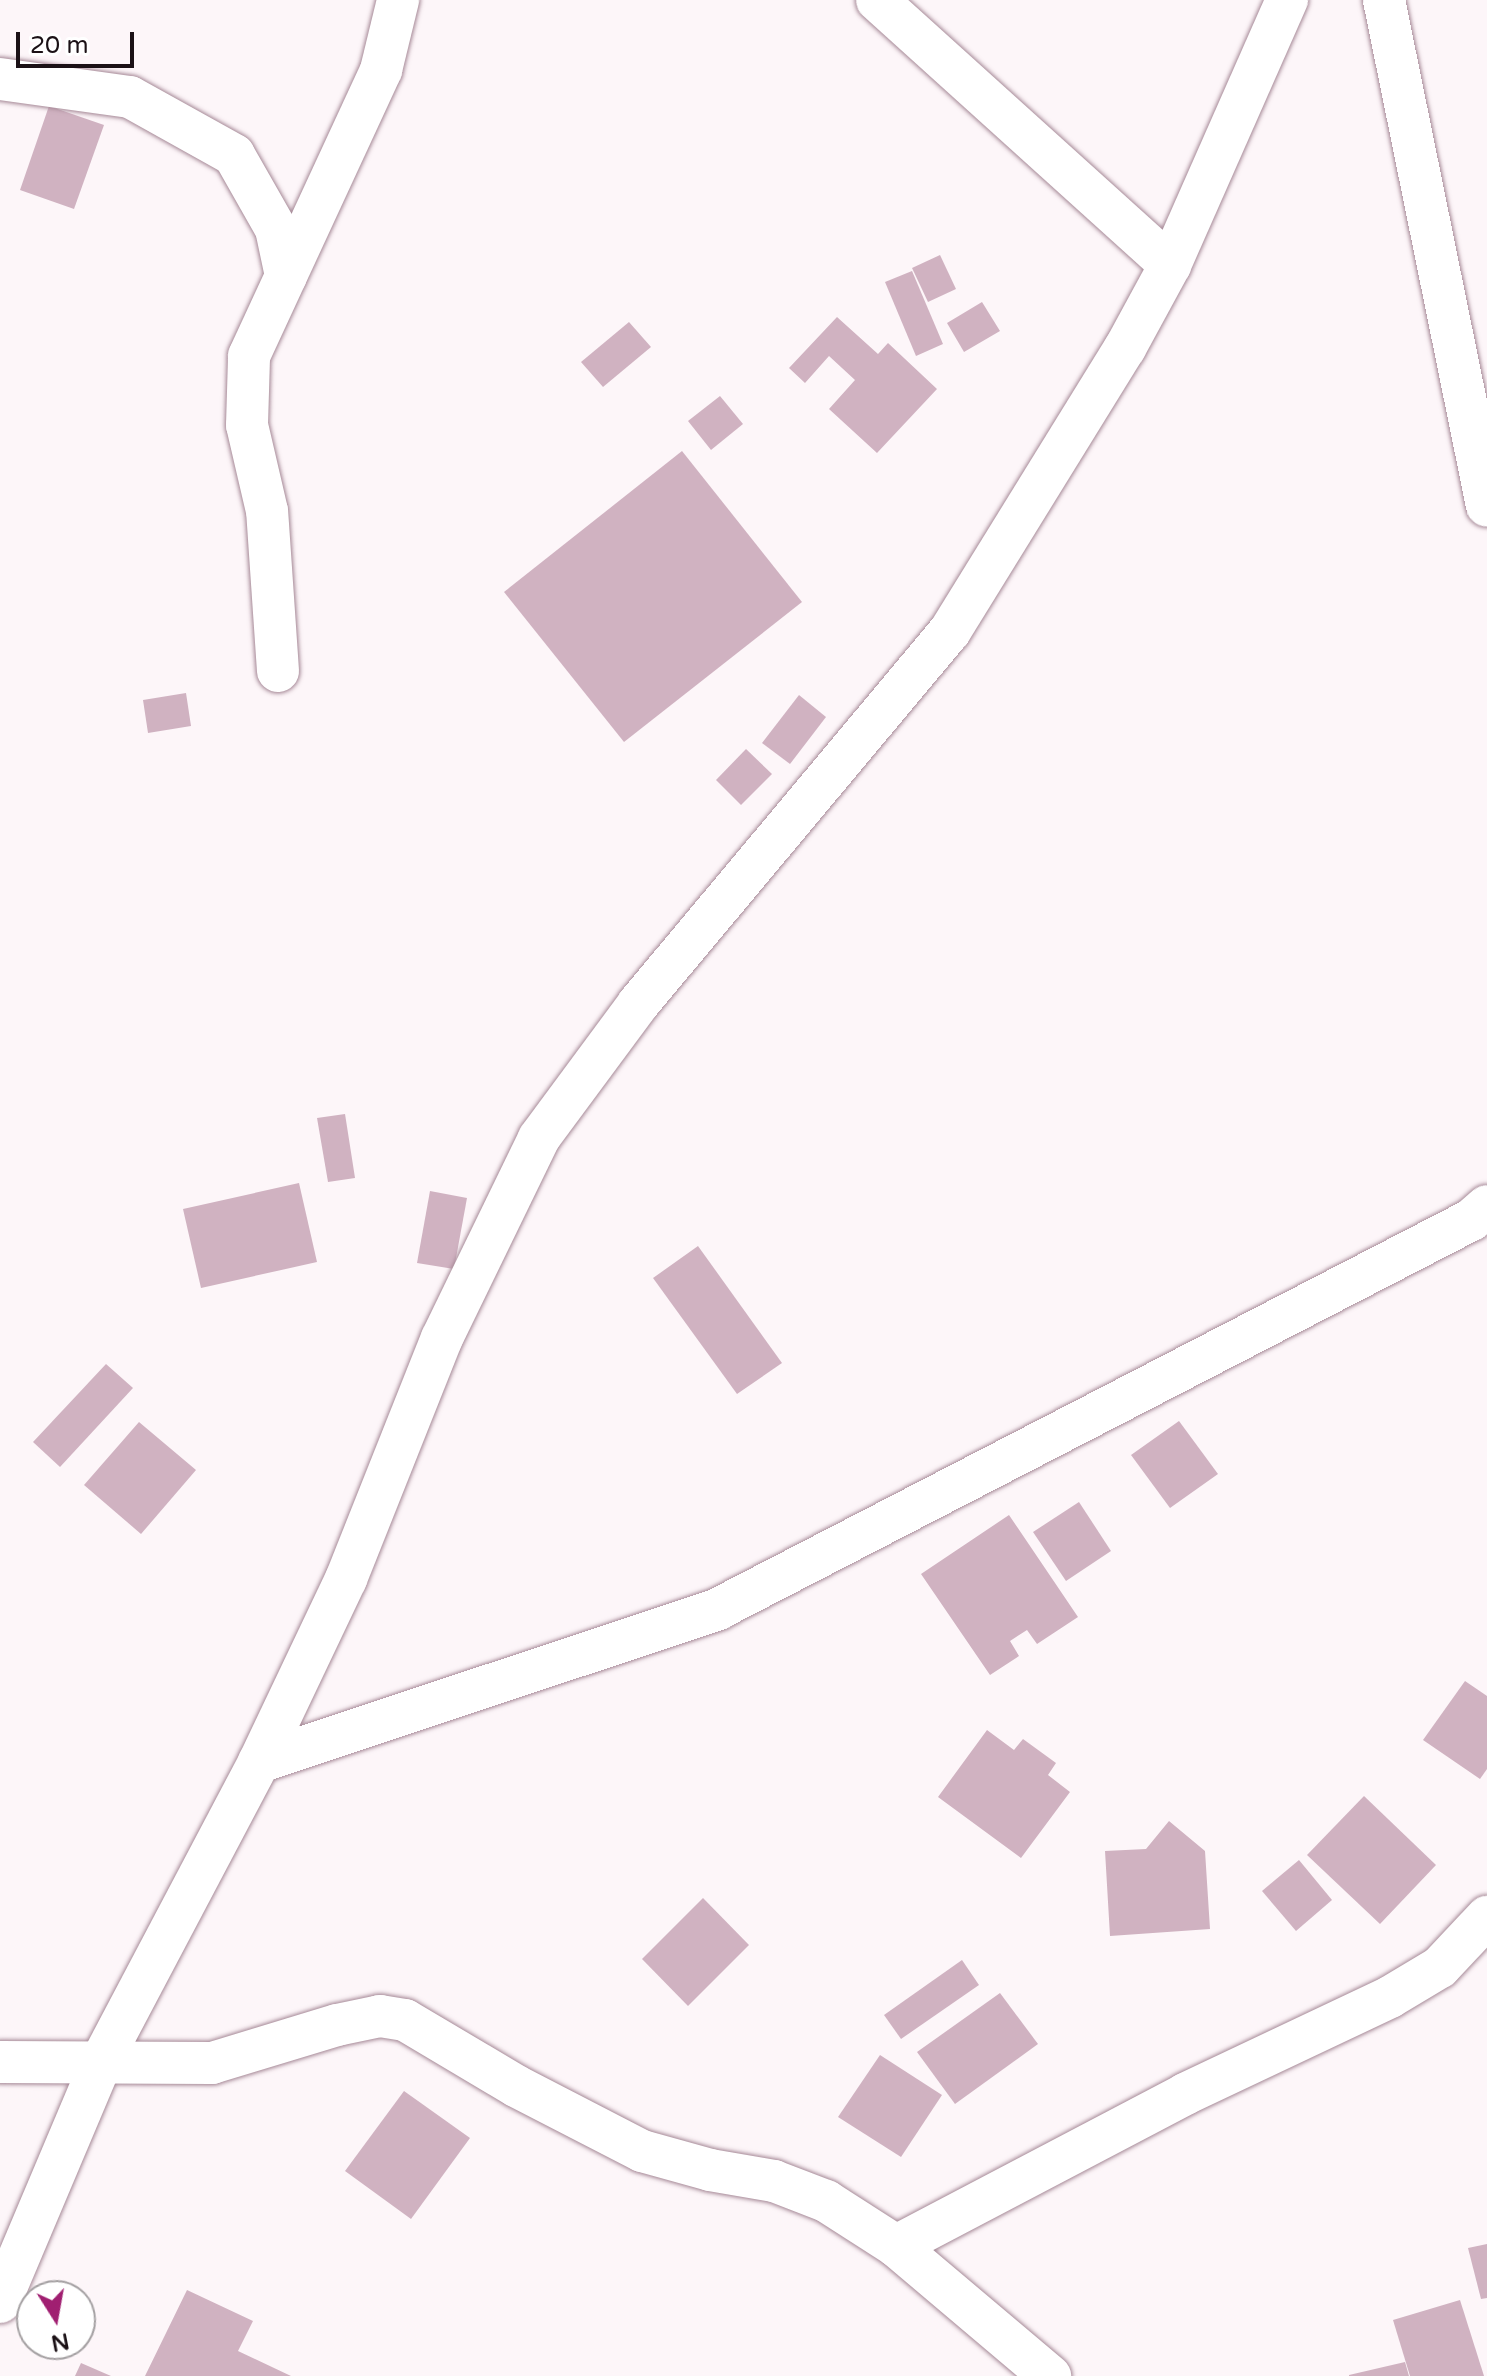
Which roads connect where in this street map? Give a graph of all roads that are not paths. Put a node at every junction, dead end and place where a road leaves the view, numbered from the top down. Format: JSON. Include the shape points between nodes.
{"nodes":[{"id":1,"x":398,"y":0,"type":"edge"},
{"id":2,"x":877,"y":0,"type":"edge"},
{"id":3,"x":1287,"y":0,"type":"edge"},
{"id":4,"x":1384,"y":0,"type":"edge"},
{"id":5,"x":0,"y":79,"type":"edge"},
{"id":6,"x":1170,"y":265,"type":"junction"},
{"id":7,"x":286,"y":276,"type":"junction"},
{"id":8,"x":1487,"y":506,"type":"edge"},
{"id":9,"x":278,"y":671,"type":"dead end"},
{"id":10,"x":1487,"y":1206,"type":"edge"},
{"id":11,"x":259,"y":1762,"type":"junction"},
{"id":12,"x":1487,"y":1917,"type":"edge"},
{"id":13,"x":102,"y":2060,"type":"junction"},
{"id":14,"x":0,"y":2062,"type":"edge"},
{"id":15,"x":896,"y":2246,"type":"junction"},
{"id":16,"x":0,"y":2302,"type":"edge"},
{"id":17,"x":1050,"y":2376,"type":"edge"}],
"edges":[{"from":1,"to":7,"type":"street","via":[[381,70]]},
{"from":2,"to":6,"type":"street"},
{"from":3,"to":6,"type":"street"},
{"from":4,"to":8,"type":"street"},
{"from":5,"to":7,"type":"street","via":[[130,97],[234,155],[276,229]]},
{"from":6,"to":11,"type":"street","via":[[1125,348],[950,631],[638,1004],[539,1138],[442,1338],[346,1579]]},
{"from":7,"to":9,"type":"street","via":[[249,356],[247,425],[267,511]]},
{"from":10,"to":11,"type":"street","via":[[1471,1220],[718,1609]]},
{"from":11,"to":13,"type":"street"},
{"from":12,"to":15,"type":"street","via":[[1440,1967],[1390,1997],[1185,2094]]},
{"from":13,"to":14,"type":"street"},
{"from":13,"to":15,"type":"street","via":[[212,2063],[337,2025],[380,2016],[405,2020],[516,2086],[642,2151],[774,2181],[826,2201]]},
{"from":13,"to":16,"type":"street"},
{"from":15,"to":17,"type":"street"}]}
